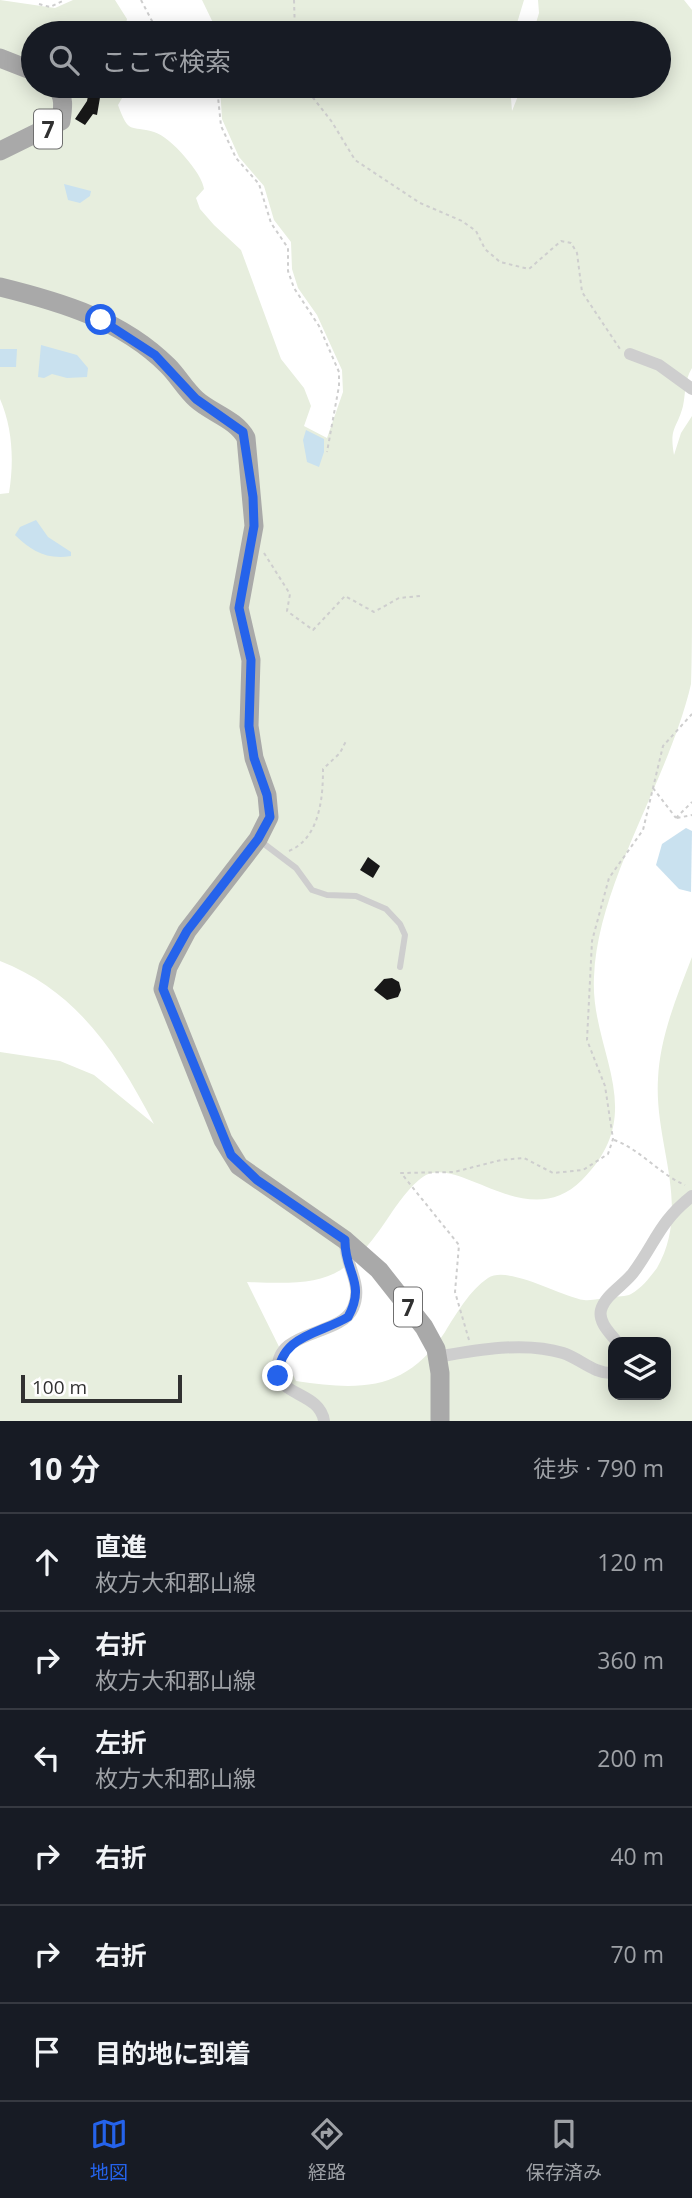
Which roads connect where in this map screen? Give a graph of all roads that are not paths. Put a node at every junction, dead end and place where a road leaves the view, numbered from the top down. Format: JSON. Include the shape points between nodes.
{"nodes":[{"id":1,"x":0,"y":58,"type":"edge"},
{"id":2,"x":21,"y":66,"type":"edge"},
{"id":3,"x":61,"y":98,"type":"edge"},
{"id":4,"x":0,"y":150,"type":"edge"},
{"id":5,"x":0,"y":287,"type":"edge"},
{"id":6,"x":630,"y":354,"type":"road end"},
{"id":7,"x":692,"y":389,"type":"edge"},
{"id":8,"x":258,"y":839,"type":"junction"},
{"id":9,"x":400,"y":967,"type":"dead end"},
{"id":10,"x":692,"y":1196,"type":"edge"},
{"id":11,"x":345,"y":1240,"type":"junction"},
{"id":12,"x":613,"y":1337,"type":"edge"},
{"id":13,"x":437,"y":1357,"type":"junction"},
{"id":14,"x":608,"y":1374,"type":"edge"},
{"id":15,"x":324,"y":1421,"type":"edge"},
{"id":16,"x":440,"y":1421,"type":"edge"}],
"edges":[{"from":1,"to":2,"type":"main road"},
{"from":3,"to":4,"type":"main road","number":"7","via":[[61,121]]},
{"from":5,"to":8,"type":"main road","number":"7","via":[[49,298],[101,320],[155,355],[196,399],[246,438],[253,530],[239,608],[251,660],[249,726],[270,808]]},
{"from":6,"to":7,"type":"street","via":[[659,365]]},
{"from":8,"to":9,"type":"lane","via":[[296,868],[312,890],[356,896],[386,909],[405,935]]},
{"from":8,"to":11,"type":"main road","number":"7","via":[[192,923],[167,967],[163,989],[231,1155],[257,1180]]},
{"from":10,"to":12,"type":"street","via":[[668,1215],[632,1274],[604,1302],[600,1312],[603,1324]]},
{"from":11,"to":13,"type":"main road","number":"7","via":[[379,1270],[424,1326]]},
{"from":11,"to":15,"type":"street","via":[[358,1290],[348,1317],[304,1334],[279,1361],[278,1376],[284,1385],[318,1406]]},
{"from":13,"to":14,"type":"street","via":[[472,1350],[536,1349],[563,1354]]},
{"from":13,"to":16,"type":"main road","number":"7"}]}
